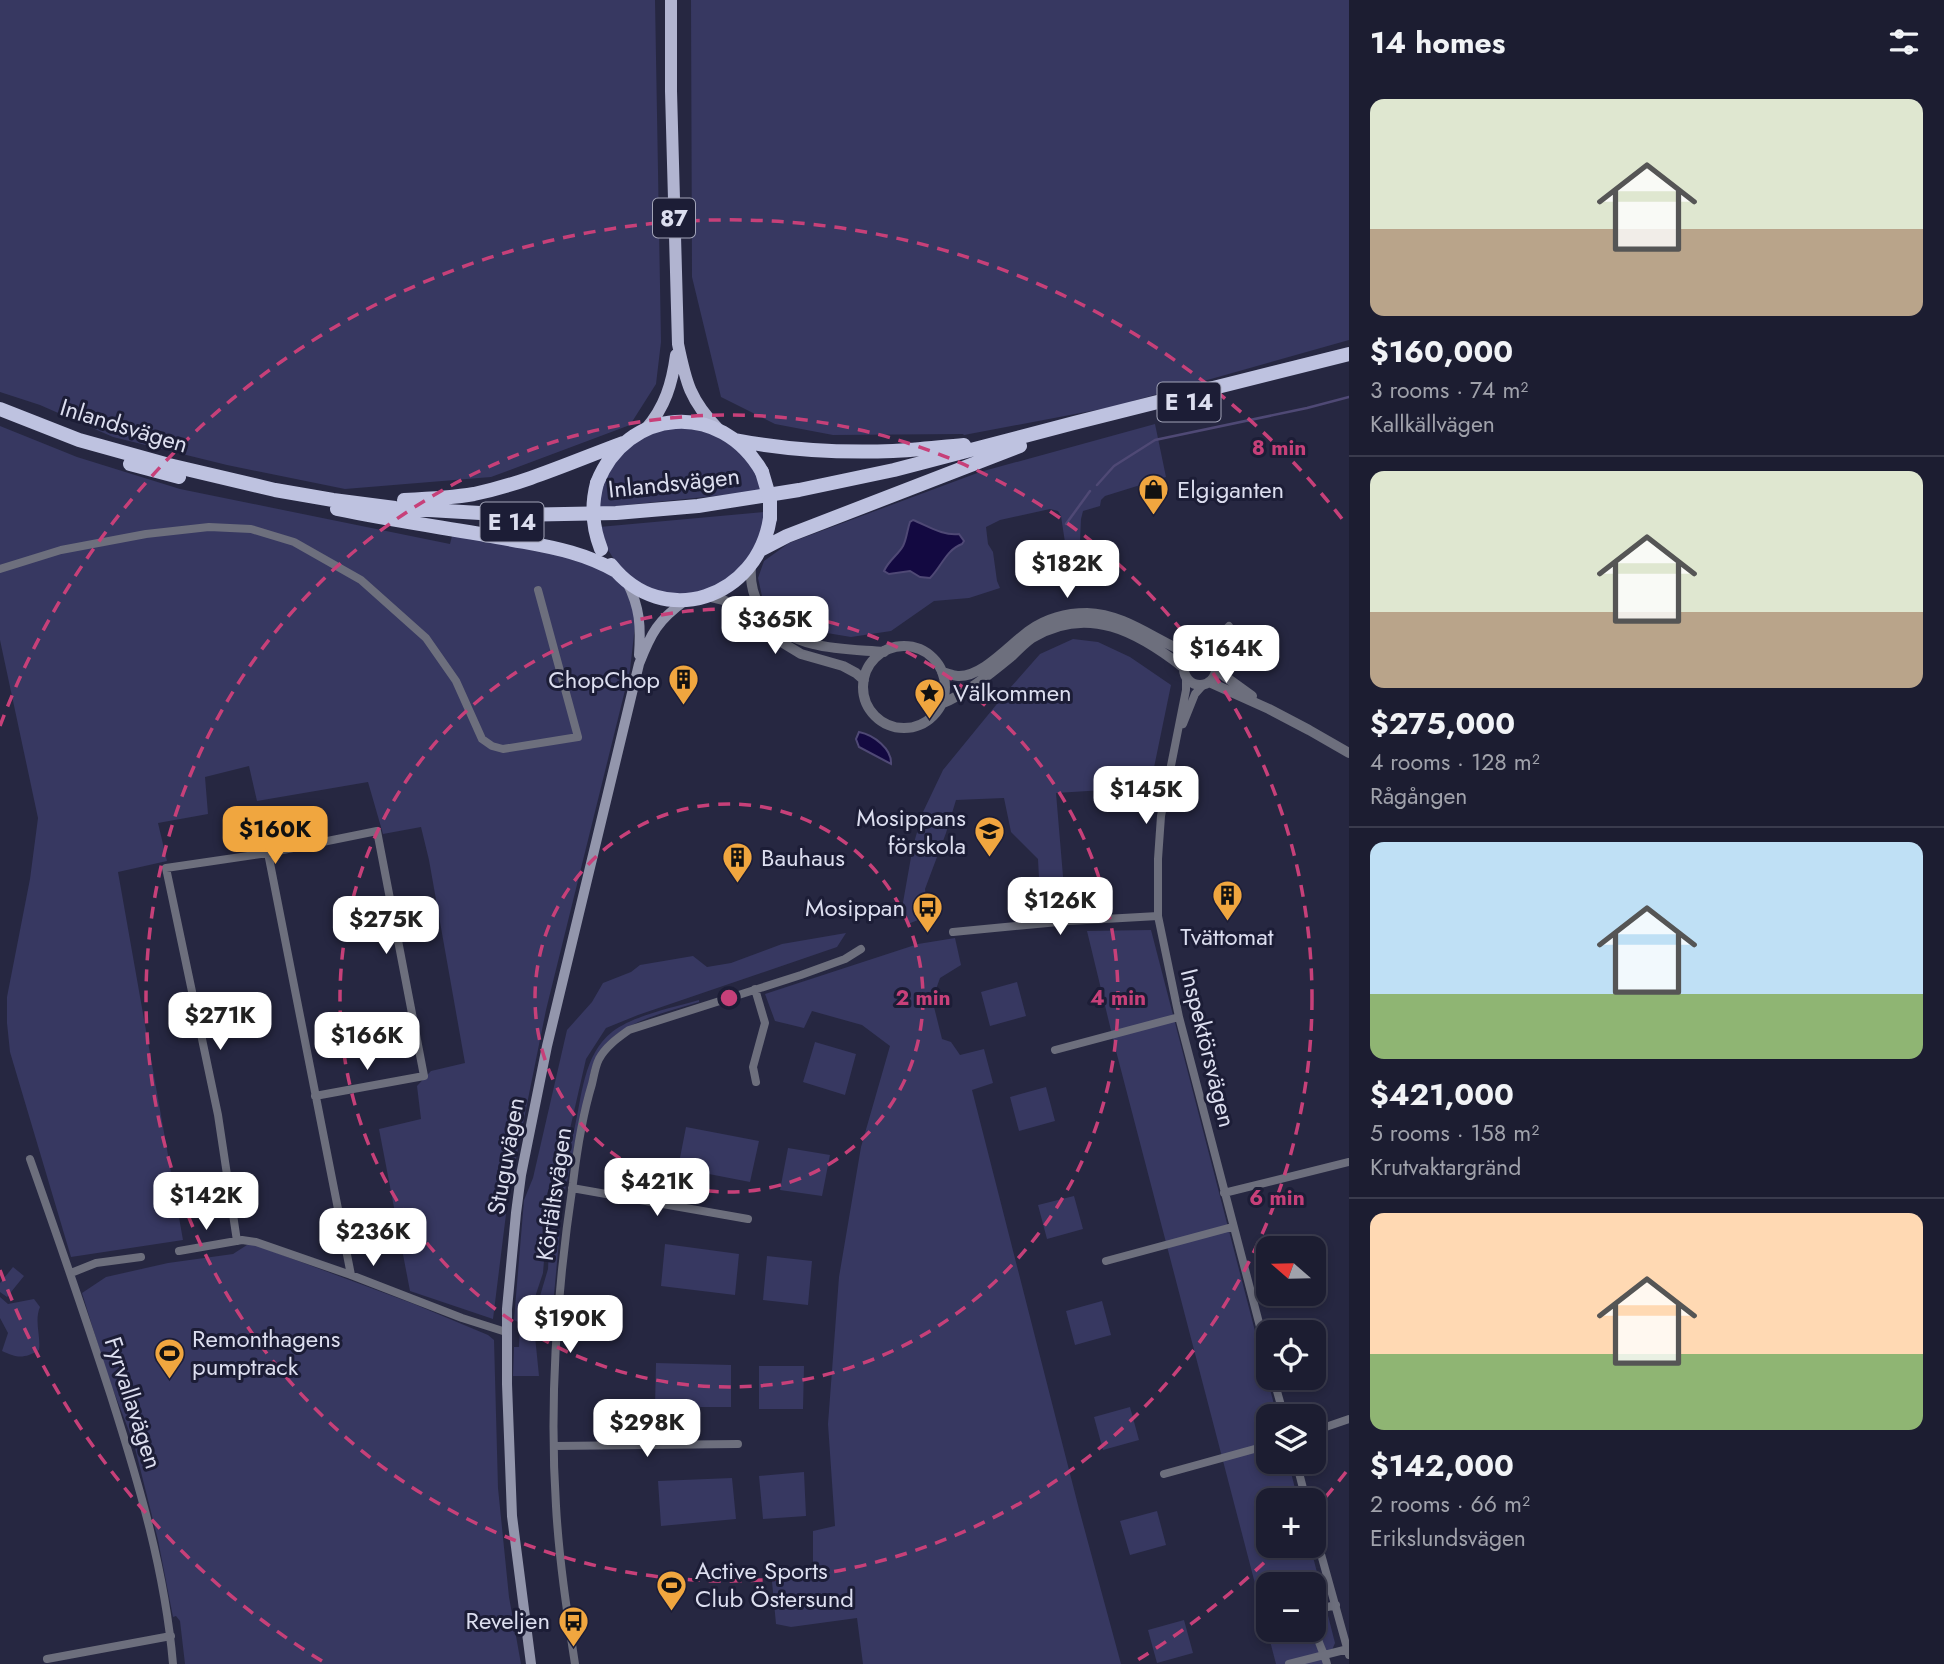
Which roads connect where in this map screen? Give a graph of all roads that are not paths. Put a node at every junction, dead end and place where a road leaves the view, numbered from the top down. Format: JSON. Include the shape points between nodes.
{"nodes":[{"id":1,"x":671,"y":0,"type":"edge"},
{"id":2,"x":678,"y":344,"type":"junction"},
{"id":3,"x":1349,"y":354,"type":"edge"},
{"id":4,"x":1349,"y":361,"type":"edge"},
{"id":5,"x":0,"y":410,"type":"edge"},
{"id":6,"x":0,"y":420,"type":"edge"},
{"id":7,"x":646,"y":429,"type":"junction"},
{"id":8,"x":718,"y":429,"type":"junction"},
{"id":9,"x":1035,"y":437,"type":"junction"},
{"id":10,"x":735,"y":440,"type":"junction"},
{"id":11,"x":623,"y":443,"type":"junction"},
{"id":12,"x":333,"y":500,"type":"junction"},
{"id":13,"x":312,"y":503,"type":"junction"},
{"id":14,"x":762,"y":549,"type":"junction"},
{"id":15,"x":751,"y":566,"type":"junction"},
{"id":16,"x":0,"y":569,"type":"edge"},
{"id":17,"x":621,"y":575,"type":"junction"},
{"id":18,"x":538,"y":590,"type":"dead end"},
{"id":19,"x":706,"y":596,"type":"junction"},
{"id":20,"x":686,"y":600,"type":"junction"},
{"id":21,"x":885,"y":652,"type":"junction"},
{"id":22,"x":1196,"y":654,"type":"junction"},
{"id":23,"x":639,"y":664,"type":"junction"},
{"id":24,"x":1215,"y":665,"type":"junction"},
{"id":25,"x":942,"y":672,"type":"junction"},
{"id":26,"x":1185,"y":673,"type":"junction"},
{"id":27,"x":864,"y":680,"type":"junction"},
{"id":28,"x":1206,"y":683,"type":"junction"},
{"id":29,"x":941,"y":705,"type":"junction"},
{"id":30,"x":1269,"y":709,"type":"junction"},
{"id":31,"x":1176,"y":740,"type":"junction"},
{"id":32,"x":1348,"y":754,"type":"edge"},
{"id":33,"x":268,"y":853,"type":"junction"},
{"id":34,"x":1158,"y":916,"type":"junction"},
{"id":35,"x":953,"y":932,"type":"dead end"},
{"id":36,"x":861,"y":949,"type":"dead end"},
{"id":37,"x":755,"y":989,"type":"junction"},
{"id":38,"x":1179,"y":1017,"type":"junction"},
{"id":39,"x":1055,"y":1050,"type":"dead end"},
{"id":40,"x":755,"y":1082,"type":"dead end"},
{"id":41,"x":314,"y":1096,"type":"junction"},
{"id":42,"x":30,"y":1159,"type":"dead end"},
{"id":43,"x":1349,"y":1162,"type":"edge"},
{"id":44,"x":572,"y":1188,"type":"junction"},
{"id":45,"x":1224,"y":1194,"type":"junction"},
{"id":46,"x":748,"y":1219,"type":"dead end"},
{"id":47,"x":1233,"y":1227,"type":"junction"},
{"id":48,"x":237,"y":1241,"type":"junction"},
{"id":49,"x":179,"y":1251,"type":"dead end"},
{"id":50,"x":141,"y":1257,"type":"dead end"},
{"id":51,"x":1106,"y":1261,"type":"dead end"},
{"id":52,"x":71,"y":1273,"type":"junction"},
{"id":53,"x":351,"y":1275,"type":"junction"},
{"id":54,"x":1258,"y":1320,"type":"edge"},
{"id":55,"x":506,"y":1332,"type":"junction"},
{"id":56,"x":1349,"y":1419,"type":"edge"},
{"id":57,"x":1326,"y":1427,"type":"edge"},
{"id":58,"x":738,"y":1444,"type":"dead end"},
{"id":59,"x":554,"y":1446,"type":"junction"},
{"id":60,"x":1256,"y":1449,"type":"edge"},
{"id":61,"x":1164,"y":1474,"type":"dead end"},
{"id":62,"x":1322,"y":1558,"type":"edge"},
{"id":63,"x":1336,"y":1605,"type":"junction"},
{"id":64,"x":171,"y":1636,"type":"junction"},
{"id":65,"x":1348,"y":1652,"type":"edge"},
{"id":66,"x":1326,"y":1659,"type":"edge"},
{"id":67,"x":47,"y":1660,"type":"dead end"},
{"id":68,"x":173,"y":1664,"type":"edge"},
{"id":69,"x":531,"y":1664,"type":"edge"},
{"id":70,"x":575,"y":1664,"type":"edge"},
{"id":71,"x":1289,"y":1664,"type":"edge"}],
"edges":[{"from":1,"to":2,"type":"main road","number":"87"},
{"from":2,"to":7,"type":"main road","via":[[669,390]]},
{"from":2,"to":8,"type":"main road","via":[[691,395]]},
{"from":3,"to":9,"type":"highway","name":"Inlandsvägen","number":"E 14"},
{"from":4,"to":9,"type":"highway","name":"Inlandsvägen","number":"E 14"},
{"from":5,"to":12,"type":"highway","name":"Inlandsvägen","number":"E 14","via":[[79,440],[169,465]]},
{"from":6,"to":13,"type":"highway","name":"Inlandsvägen","number":"E 14","via":[[160,473]]},
{"from":7,"to":8,"type":"highway","via":[[682,421]]},
{"from":7,"to":11,"type":"highway"},
{"from":8,"to":10,"type":"highway"},
{"from":9,"to":10,"type":"highway","via":[[894,451],[826,451]]},
{"from":9,"to":12,"type":"highway","name":"Inlandsvägen","number":"E 14","via":[[799,490],[698,506],[513,515]]},
{"from":9,"to":13,"type":"highway","name":"Inlandsvägen","number":"E 14","via":[[895,477],[802,497],[626,518],[511,522]]},
{"from":9,"to":14,"type":"highway"},
{"from":10,"to":14,"type":"highway","bridge":true,"via":[[762,472],[770,499]]},
{"from":11,"to":12,"type":"highway","via":[[474,494],[393,501]]},
{"from":11,"to":17,"type":"highway","bridge":true,"via":[[607,461],[592,505],[601,549]]},
{"from":13,"to":17,"type":"highway","via":[[573,552]]},
{"from":14,"to":15,"type":"highway"},
{"from":15,"to":19,"type":"highway","via":[[726,588]]},
{"from":15,"to":21,"type":"street","via":[[756,603],[774,624],[811,644]]},
{"from":16,"to":18,"type":"street","via":[[61,550],[209,527],[251,529],[293,542],[361,580],[426,638],[456,681],[482,739],[503,749],[578,737]]},
{"from":17,"to":20,"type":"highway","via":[[654,595]]},
{"from":17,"to":23,"type":"main road","name":"Stuguvägen","via":[[641,623]]},
{"from":19,"to":20,"type":"highway"},
{"from":19,"to":27,"type":"street","via":[[748,612],[801,654],[843,666]]},
{"from":20,"to":23,"type":"main road","name":"Stuguvägen","via":[[654,629]]},
{"from":21,"to":25,"type":"street","via":[[915,648],[930,656]]},
{"from":21,"to":27,"type":"street","via":[[872,662]]},
{"from":22,"to":24,"type":"street","via":[[1210,656]]},
{"from":22,"to":24,"type":"street","via":[[1229,626]]},
{"from":22,"to":25,"type":"street","via":[[1119,620],[1086,613],[1051,619],[1032,629],[984,668],[957,676]]},
{"from":22,"to":26,"type":"street","via":[[1186,660]]},
{"from":23,"to":55,"type":"main road","name":"Stuguvägen","via":[[521,1175]]},
{"from":24,"to":28,"type":"street","via":[[1213,678]]},
{"from":24,"to":30,"type":"street"},
{"from":25,"to":29,"type":"street","via":[[945,690]]},
{"from":26,"to":28,"type":"street","via":[[1195,684]]},
{"from":26,"to":29,"type":"street","via":[[1131,633],[1081,622],[1031,639]]},
{"from":26,"to":31,"type":"street","name":"Inspektörsvägen"},
{"from":27,"to":29,"type":"street","via":[[867,705],[889,726],[920,726]]},
{"from":28,"to":30,"type":"street"},
{"from":28,"to":31,"type":"street","name":"Inspektörsvägen","via":[[1195,694]]},
{"from":30,"to":32,"type":"street"},
{"from":31,"to":34,"type":"street","name":"Inspektörsvägen","via":[[1161,816]]},
{"from":33,"to":41,"type":"street"},
{"from":33,"to":41,"type":"street","via":[[377,831],[424,1076]]},
{"from":33,"to":48,"type":"street","via":[[166,868],[218,1115]]},
{"from":34,"to":35,"type":"street"},
{"from":34,"to":38,"type":"street","name":"Inspektörsvägen"},
{"from":36,"to":37,"type":"street","name":"Körfältsvägen","via":[[845,959]]},
{"from":37,"to":40,"type":"street","via":[[765,1023],[753,1067]]},
{"from":37,"to":44,"type":"street","name":"Körfältsvägen","via":[[629,1030],[609,1045],[598,1060],[590,1090]]},
{"from":38,"to":39,"type":"street"},
{"from":38,"to":45,"type":"street","name":"Inspektörsvägen"},
{"from":41,"to":53,"type":"street"},
{"from":42,"to":52,"type":"street","name":"Fyrvallavägen"},
{"from":43,"to":45,"type":"street"},
{"from":44,"to":46,"type":"street"},
{"from":44,"to":59,"type":"street","name":"Körfältsvägen","via":[[556,1332]]},
{"from":45,"to":47,"type":"street","name":"Inspektörsvägen"},
{"from":47,"to":51,"type":"street"},
{"from":47,"to":54,"type":"street","name":"Inspektörsvägen"},
{"from":48,"to":49,"type":"street"},
{"from":48,"to":53,"type":"street","via":[[256,1242]]},
{"from":50,"to":52,"type":"street","via":[[96,1263]]},
{"from":52,"to":64,"type":"street","name":"Fyrvallavägen","via":[[136,1475],[156,1549]]},
{"from":53,"to":55,"type":"street"},
{"from":55,"to":69,"type":"main road","name":"Stuguvägen","via":[[512,1516]]},
{"from":56,"to":57,"type":"street"},
{"from":58,"to":59,"type":"street"},
{"from":59,"to":70,"type":"street","name":"Körfältsvägen","via":[[556,1506]]},
{"from":60,"to":61,"type":"street"},
{"from":62,"to":63,"type":"street"},
{"from":63,"to":65,"type":"street"},
{"from":63,"to":66,"type":"street","via":[[1323,1608],[1316,1617],[1316,1633]]},
{"from":64,"to":67,"type":"street"},
{"from":64,"to":68,"type":"street","name":"Fyrvallavägen"},
{"from":65,"to":66,"type":"street"},
{"from":66,"to":71,"type":"street"}]}
